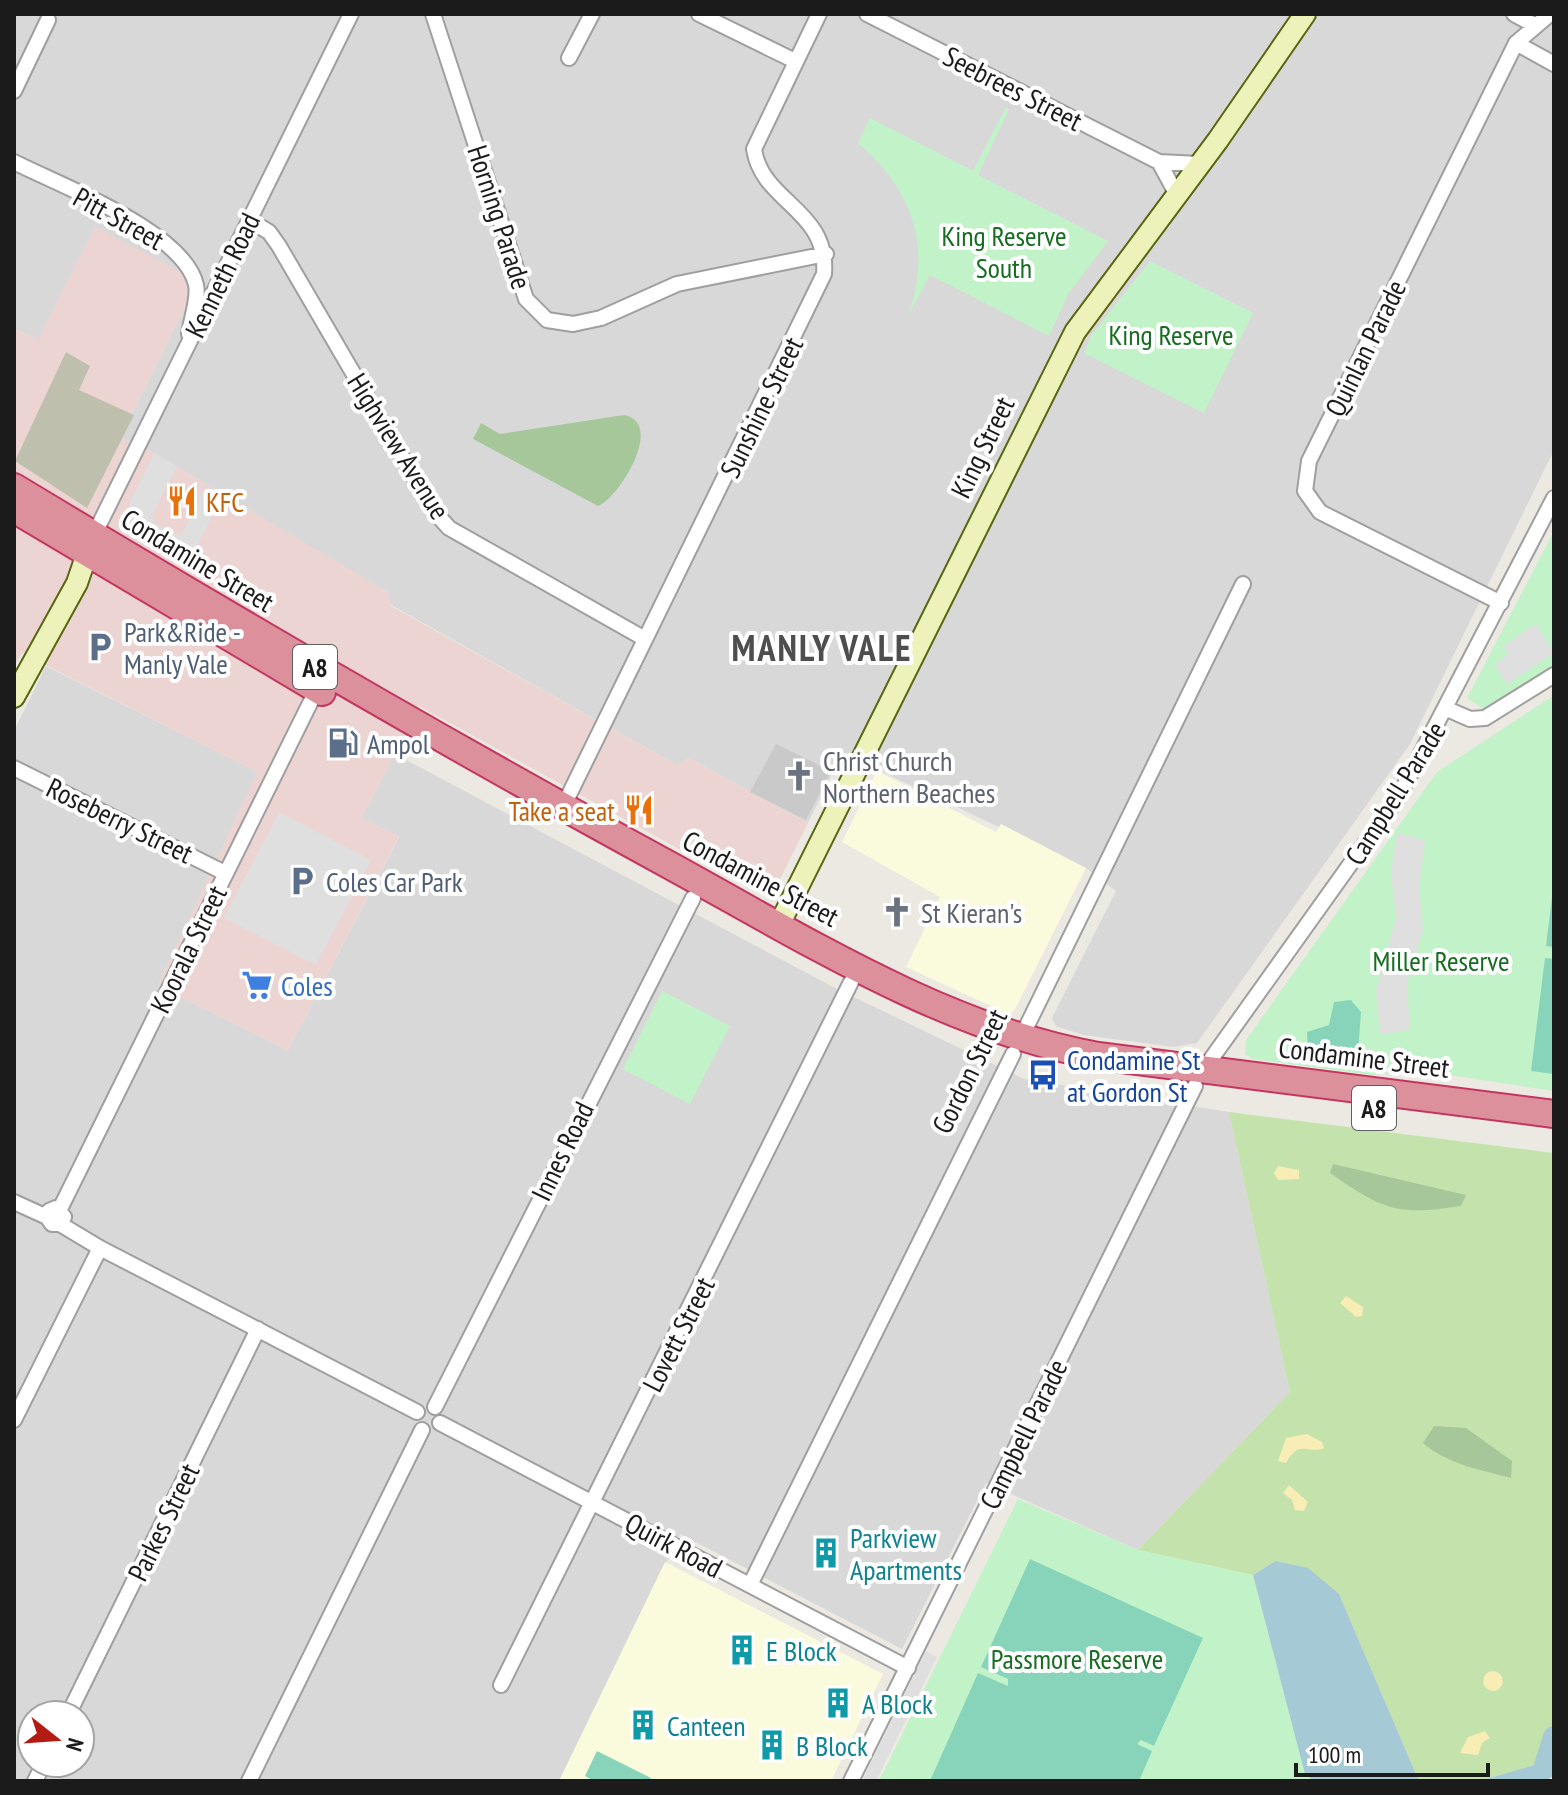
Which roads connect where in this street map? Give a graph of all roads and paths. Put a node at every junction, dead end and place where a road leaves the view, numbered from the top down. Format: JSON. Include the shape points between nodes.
{"nodes":[{"id":1,"x":351,"y":14,"type":"edge"},
{"id":2,"x":433,"y":14,"type":"edge"},
{"id":3,"x":592,"y":14,"type":"edge"},
{"id":4,"x":699,"y":14,"type":"edge"},
{"id":5,"x":819,"y":14,"type":"edge"},
{"id":6,"x":867,"y":14,"type":"edge"},
{"id":7,"x":1305,"y":14,"type":"edge"},
{"id":8,"x":1514,"y":14,"type":"edge"},
{"id":9,"x":1550,"y":14,"type":"edge"},
{"id":10,"x":48,"y":20,"type":"dead end"},
{"id":11,"x":1534,"y":25,"type":"junction"},
{"id":12,"x":1516,"y":43,"type":"junction"},
{"id":13,"x":569,"y":58,"type":"dead end"},
{"id":14,"x":795,"y":61,"type":"junction"},
{"id":15,"x":1554,"y":64,"type":"edge"},
{"id":16,"x":14,"y":91,"type":"edge"},
{"id":17,"x":14,"y":162,"type":"edge"},
{"id":18,"x":1159,"y":162,"type":"junction"},
{"id":19,"x":1199,"y":164,"type":"junction"},
{"id":20,"x":1177,"y":195,"type":"junction"},
{"id":21,"x":249,"y":220,"type":"junction"},
{"id":22,"x":826,"y":254,"type":"junction"},
{"id":23,"x":188,"y":344,"type":"junction"},
{"id":24,"x":14,"y":487,"type":"edge"},
{"id":25,"x":1554,"y":498,"type":"edge"},
{"id":26,"x":14,"y":509,"type":"edge"},
{"id":27,"x":90,"y":544,"type":"junction"},
{"id":28,"x":1243,"y":584,"type":"dead end"},
{"id":29,"x":1501,"y":603,"type":"junction"},
{"id":30,"x":645,"y":639,"type":"junction"},
{"id":31,"x":1554,"y":675,"type":"edge"},
{"id":32,"x":317,"y":689,"type":"junction"},
{"id":33,"x":14,"y":697,"type":"edge"},
{"id":34,"x":1447,"y":709,"type":"junction"},
{"id":35,"x":14,"y":768,"type":"edge"},
{"id":36,"x":563,"y":807,"type":"junction"},
{"id":37,"x":225,"y":873,"type":"junction"},
{"id":38,"x":693,"y":898,"type":"junction"},
{"id":39,"x":774,"y":933,"type":"junction"},
{"id":40,"x":851,"y":982,"type":"junction"},
{"id":41,"x":1017,"y":1046,"type":"junction"},
{"id":42,"x":1199,"y":1078,"type":"junction"},
{"id":43,"x":1554,"y":1114,"type":"edge"},
{"id":44,"x":1554,"y":1130,"type":"edge"},
{"id":45,"x":14,"y":1202,"type":"edge"},
{"id":46,"x":56,"y":1217,"type":"junction"},
{"id":47,"x":100,"y":1248,"type":"junction"},
{"id":48,"x":258,"y":1329,"type":"junction"},
{"id":49,"x":435,"y":1407,"type":"junction"},
{"id":50,"x":417,"y":1412,"type":"junction"},
{"id":51,"x":14,"y":1420,"type":"edge"},
{"id":52,"x":440,"y":1423,"type":"junction"},
{"id":53,"x":422,"y":1430,"type":"junction"},
{"id":54,"x":594,"y":1502,"type":"junction"},
{"id":55,"x":750,"y":1585,"type":"junction"},
{"id":56,"x":908,"y":1668,"type":"junction"},
{"id":57,"x":501,"y":1685,"type":"dead end"},
{"id":58,"x":76,"y":1699,"type":"edge"},
{"id":59,"x":249,"y":1781,"type":"edge"},
{"id":60,"x":851,"y":1781,"type":"edge"}],
"edges":[{"from":1,"to":21,"type":"street","name":"Kenneth Road"},
{"from":2,"to":22,"type":"street","name":"Horning Parade","via":[[526,299],[547,320],[587,322],[677,284]]},
{"from":3,"to":13,"type":"street"},
{"from":4,"to":14,"type":"street"},
{"from":5,"to":14,"type":"street"},
{"from":6,"to":18,"type":"street","name":"Seebrees Street"},
{"from":7,"to":19,"type":"street","name":"King Street"},
{"from":8,"to":11,"type":"street"},
{"from":9,"to":11,"type":"street","name":"Quinlan Parade"},
{"from":10,"to":16,"type":"street"},
{"from":11,"to":12,"type":"street","name":"Quinlan Parade"},
{"from":12,"to":15,"type":"street"},
{"from":12,"to":29,"type":"street","name":"Quinlan Parade","via":[[1309,461],[1305,491],[1320,512]]},
{"from":14,"to":22,"type":"street","via":[[757,138],[756,160],[762,174],[814,227]]},
{"from":17,"to":23,"type":"street","name":"Pitt Street","via":[[156,233],[176,251],[198,288]]},
{"from":18,"to":19,"type":"street","name":"Seebrees Street"},
{"from":18,"to":20,"type":"street"},
{"from":19,"to":20,"type":"street","name":"King Street"},
{"from":20,"to":39,"type":"street","name":"King Street","via":[[1075,332]]},
{"from":21,"to":23,"type":"street","name":"Kenneth Road"},
{"from":21,"to":30,"type":"street","name":"Highview Avenue","via":[[269,232],[279,246],[433,510],[449,528]]},
{"from":22,"to":30,"type":"street","name":"Sunshine Street","via":[[819,290]]},
{"from":23,"to":27,"type":"street","name":"Kenneth Road"},
{"from":24,"to":27,"type":"highway","name":"Condamine Street","number":"A8"},
{"from":25,"to":29,"type":"street","name":"Campbell Parade"},
{"from":26,"to":27,"type":"highway","name":"Condamine Street","number":"A8"},
{"from":27,"to":32,"type":"highway","name":"Condamine Street","number":"A8"},
{"from":27,"to":33,"type":"street","name":"Kenneth Road","via":[[77,583]]},
{"from":27,"to":36,"type":"highway","name":"Condamine Street","number":"A8"},
{"from":28,"to":41,"type":"street","name":"Gordon Street"},
{"from":29,"to":34,"type":"street","name":"Campbell Parade"},
{"from":30,"to":36,"type":"street","name":"Sunshine Street"},
{"from":31,"to":34,"type":"street","via":[[1485,718],[1470,719]]},
{"from":32,"to":37,"type":"street","name":"Koorala Street"},
{"from":32,"to":38,"type":"highway","name":"Condamine Street","number":"A8"},
{"from":34,"to":42,"type":"street","name":"Campbell Parade","via":[[1399,796]]},
{"from":35,"to":37,"type":"street","name":"Roseberry Street"},
{"from":36,"to":39,"type":"highway","name":"Condamine Street","number":"A8"},
{"from":37,"to":46,"type":"street","name":"Koorala Street"},
{"from":38,"to":39,"type":"highway","name":"Condamine Street","number":"A8"},
{"from":38,"to":49,"type":"street","name":"Innes Road"},
{"from":39,"to":40,"type":"highway","name":"Condamine Street","number":"A8"},
{"from":39,"to":41,"type":"highway","name":"Condamine Street","number":"A8","via":[[951,1010]]},
{"from":40,"to":41,"type":"highway","name":"Condamine Street","number":"A8","via":[[930,1020]]},
{"from":40,"to":54,"type":"street","name":"Lovett Street"},
{"from":41,"to":42,"type":"highway","name":"Condamine Street","number":"A8","via":[[1109,1075]]},
{"from":41,"to":55,"type":"street","name":"Gordon Street"},
{"from":42,"to":43,"type":"highway","name":"Condamine Street","number":"A8"},
{"from":42,"to":44,"type":"highway","name":"Condamine Street","number":"A8"},
{"from":42,"to":56,"type":"street","name":"Campbell Parade"},
{"from":45,"to":46,"type":"street"},
{"from":46,"to":47,"type":"street"},
{"from":47,"to":48,"type":"street"},
{"from":47,"to":51,"type":"street"},
{"from":48,"to":50,"type":"street"},
{"from":48,"to":58,"type":"street","name":"Parkes Street"},
{"from":49,"to":50,"type":"street","via":[[423,1406]]},
{"from":49,"to":52,"type":"street"},
{"from":50,"to":53,"type":"street"},
{"from":52,"to":53,"type":"street","via":[[434,1430]]},
{"from":52,"to":54,"type":"street","name":"Quirk Road"},
{"from":53,"to":59,"type":"street"},
{"from":54,"to":55,"type":"street","name":"Quirk Road"},
{"from":54,"to":57,"type":"street","name":"Lovett Street"},
{"from":55,"to":56,"type":"street","name":"Quirk Road"},
{"from":56,"to":60,"type":"street","name":"Campbell Parade"}]}
